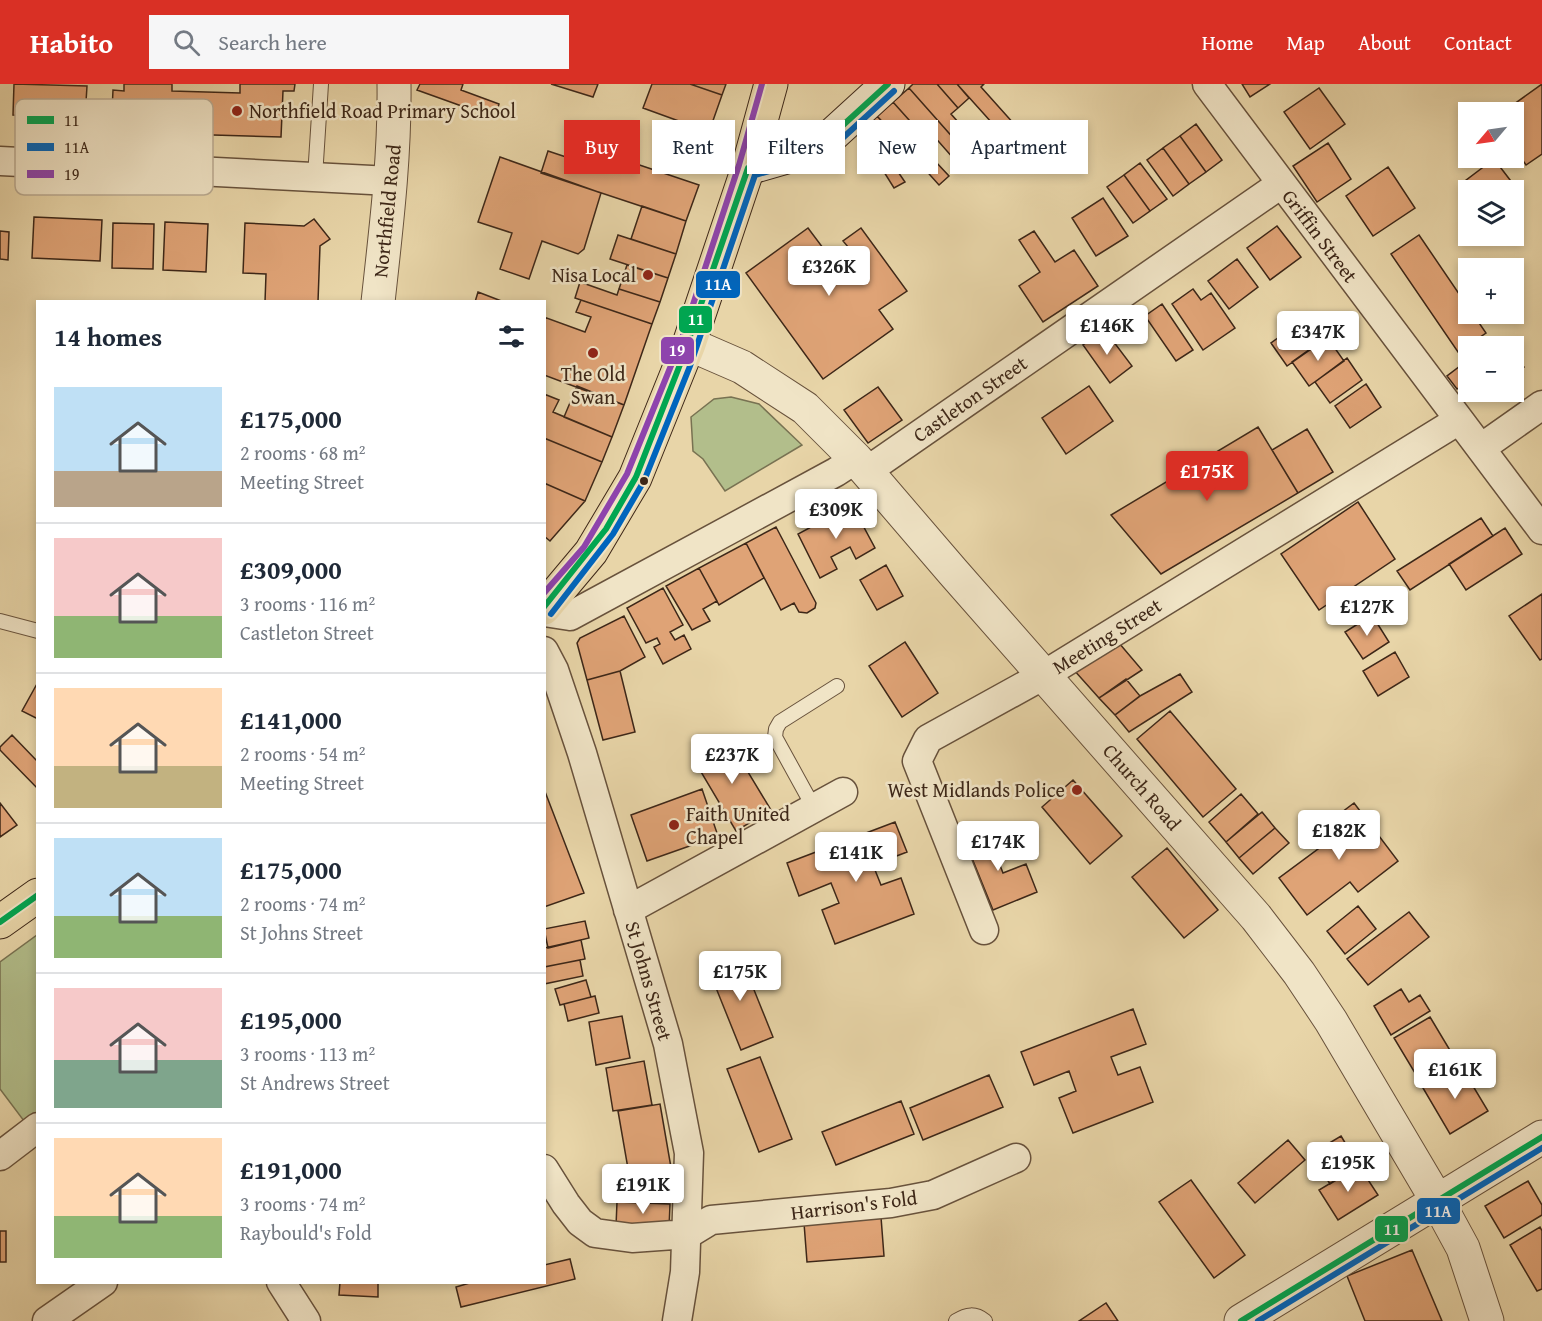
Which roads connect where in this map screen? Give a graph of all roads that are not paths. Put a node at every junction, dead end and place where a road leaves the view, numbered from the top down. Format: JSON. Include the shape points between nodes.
{"nodes":[{"id":1,"x":321,"y":84,"type":"edge"},
{"id":2,"x":393,"y":84,"type":"edge"},
{"id":3,"x":771,"y":84,"type":"edge"},
{"id":4,"x":888,"y":84,"type":"edge"},
{"id":5,"x":1208,"y":84,"type":"edge"},
{"id":6,"x":761,"y":120,"type":"edge"},
{"id":7,"x":845,"y":123,"type":"edge"},
{"id":8,"x":0,"y":161,"type":"edge"},
{"id":9,"x":15,"y":162,"type":"edge"},
{"id":10,"x":747,"y":171,"type":"edge"},
{"id":11,"x":213,"y":172,"type":"edge"},
{"id":12,"x":315,"y":177,"type":"junction"},
{"id":13,"x":391,"y":181,"type":"junction"},
{"id":14,"x":1281,"y":184,"type":"junction"},
{"id":15,"x":378,"y":300,"type":"edge"},
{"id":16,"x":688,"y":344,"type":"junction"},
{"id":17,"x":1542,"y":405,"type":"edge"},
{"id":18,"x":1459,"y":420,"type":"junction"},
{"id":19,"x":1481,"y":448,"type":"junction"},
{"id":20,"x":862,"y":465,"type":"junction"},
{"id":21,"x":1542,"y":530,"type":"edge"},
{"id":22,"x":546,"y":608,"type":"edge"},
{"id":23,"x":546,"y":610,"type":"edge"},
{"id":24,"x":0,"y":621,"type":"edge"},
{"id":25,"x":36,"y":630,"type":"edge"},
{"id":26,"x":546,"y":655,"type":"edge"},
{"id":27,"x":1044,"y":675,"type":"junction"},
{"id":28,"x":837,"y":686,"type":"dead end"},
{"id":29,"x":843,"y":792,"type":"dead end"},
{"id":30,"x":814,"y":808,"type":"junction"},
{"id":31,"x":36,"y":896,"type":"edge"},
{"id":32,"x":628,"y":910,"type":"junction"},
{"id":33,"x":0,"y":922,"type":"edge"},
{"id":34,"x":984,"y":930,"type":"dead end"},
{"id":35,"x":36,"y":1129,"type":"edge"},
{"id":36,"x":1542,"y":1137,"type":"edge"},
{"id":37,"x":0,"y":1156,"type":"edge"},
{"id":38,"x":1016,"y":1158,"type":"dead end"},
{"id":39,"x":546,"y":1172,"type":"edge"},
{"id":40,"x":1438,"y":1202,"type":"junction"},
{"id":41,"x":688,"y":1234,"type":"junction"},
{"id":42,"x":100,"y":1284,"type":"edge"},
{"id":43,"x":281,"y":1284,"type":"edge"},
{"id":44,"x":47,"y":1321,"type":"edge"},
{"id":45,"x":306,"y":1321,"type":"edge"},
{"id":46,"x":677,"y":1321,"type":"edge"},
{"id":47,"x":956,"y":1321,"type":"edge"},
{"id":48,"x":986,"y":1321,"type":"edge"},
{"id":49,"x":1241,"y":1321,"type":"edge"},
{"id":50,"x":1486,"y":1321,"type":"edge"}],
"edges":[{"from":1,"to":12,"type":"lane"},
{"from":2,"to":13,"type":"street","name":"Northfield Road"},
{"from":3,"to":6,"type":"main road"},
{"from":4,"to":7,"type":"street"},
{"from":5,"to":14,"type":"street","name":"Griffin Street"},
{"from":8,"to":9,"type":"street"},
{"from":10,"to":16,"type":"main road"},
{"from":11,"to":12,"type":"street"},
{"from":12,"to":13,"type":"street"},
{"from":13,"to":15,"type":"street","name":"Northfield Road"},
{"from":14,"to":18,"type":"street","name":"Griffin Street"},
{"from":14,"to":20,"type":"street","name":"Castleton Street"},
{"from":16,"to":20,"type":"street","name":"Church Road","via":[[742,367],[805,408]]},
{"from":16,"to":22,"type":"main road","via":[[635,478],[591,552]]},
{"from":17,"to":19,"type":"street"},
{"from":18,"to":19,"type":"street","name":"Griffin Street"},
{"from":18,"to":27,"type":"street","name":"Meeting Street"},
{"from":19,"to":21,"type":"street","name":"Griffin Street"},
{"from":20,"to":23,"type":"street","name":"Castleton Street","via":[[836,472],[570,616]]},
{"from":20,"to":27,"type":"street","name":"Church Road"},
{"from":24,"to":25,"type":"lane"},
{"from":26,"to":32,"type":"street","name":"St Johns Street","via":[[582,753]]},
{"from":27,"to":34,"type":"street","name":"Meeting Street","via":[[928,739],[917,761]]},
{"from":27,"to":40,"type":"street","name":"Church Road","via":[[1256,917],[1292,964],[1330,1020]]},
{"from":28,"to":30,"type":"lane","via":[[780,722],[776,729],[775,737]]},
{"from":29,"to":30,"type":"street"},
{"from":30,"to":32,"type":"street"},
{"from":31,"to":33,"type":"main road"},
{"from":32,"to":41,"type":"street","name":"St Johns Street","via":[[668,1044],[689,1153]]},
{"from":35,"to":37,"type":"street"},
{"from":36,"to":40,"type":"street"},
{"from":38,"to":41,"type":"street","name":"Harrison's Fold","via":[[933,1195],[891,1203],[711,1220]]},
{"from":39,"to":41,"type":"street","via":[[580,1222],[595,1233],[632,1238]]},
{"from":40,"to":49,"type":"street"},
{"from":40,"to":50,"type":"street","name":"Church Road","via":[[1463,1248]]},
{"from":41,"to":46,"type":"street","name":"St Johns Street"},
{"from":42,"to":44,"type":"street"},
{"from":43,"to":45,"type":"street"},
{"from":47,"to":48,"type":"lane","via":[[975,1315]]}]}
